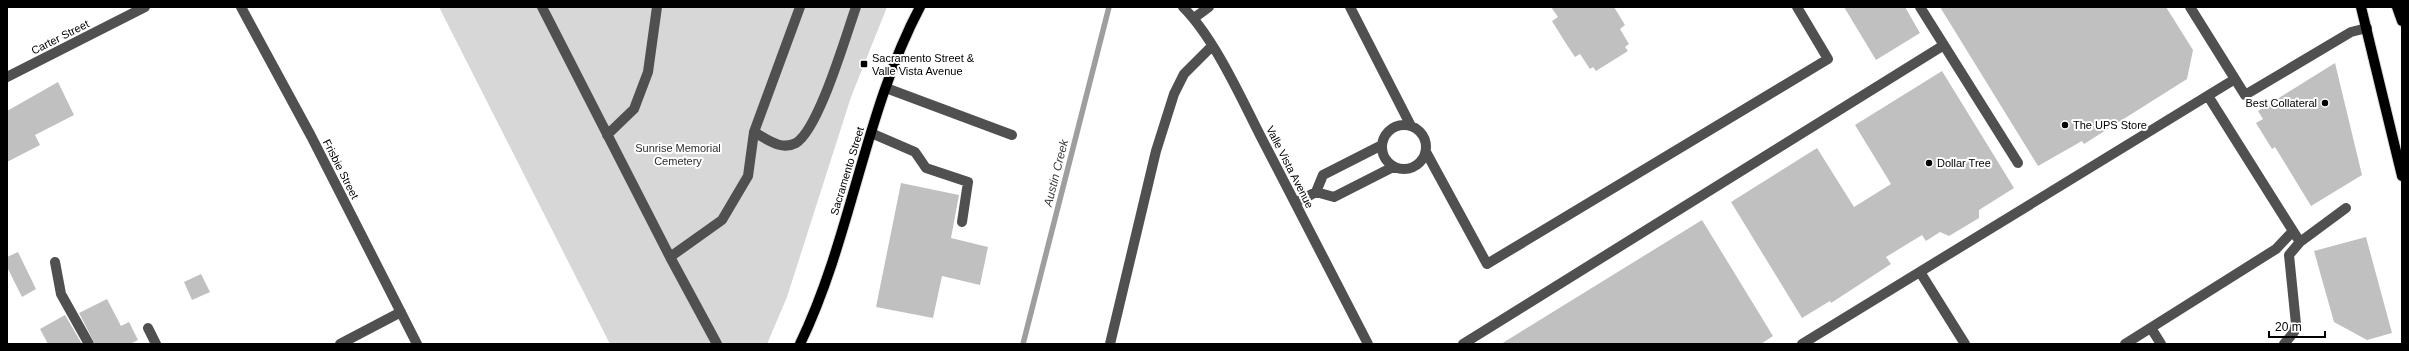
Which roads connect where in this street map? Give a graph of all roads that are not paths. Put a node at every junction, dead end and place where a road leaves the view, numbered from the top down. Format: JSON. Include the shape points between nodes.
{"nodes":[{"id":1,"x":145,"y":7,"type":"edge"},
{"id":2,"x":241,"y":7,"type":"edge"},
{"id":3,"x":542,"y":7,"type":"edge"},
{"id":4,"x":657,"y":7,"type":"edge"},
{"id":5,"x":800,"y":7,"type":"edge"},
{"id":6,"x":856,"y":7,"type":"edge"},
{"id":7,"x":920,"y":7,"type":"edge"},
{"id":8,"x":1183,"y":7,"type":"edge"},
{"id":9,"x":1209,"y":7,"type":"edge"},
{"id":10,"x":1350,"y":7,"type":"edge"},
{"id":11,"x":1797,"y":7,"type":"edge"},
{"id":12,"x":1920,"y":7,"type":"edge"},
{"id":13,"x":2190,"y":7,"type":"edge"},
{"id":14,"x":2361,"y":7,"type":"edge"},
{"id":15,"x":2397,"y":7,"type":"edge"},
{"id":16,"x":1194,"y":18,"type":"junction"},
{"id":17,"x":2402,"y":21,"type":"edge"},
{"id":18,"x":2367,"y":28,"type":"junction"},
{"id":19,"x":1212,"y":46,"type":"junction"},
{"id":20,"x":1944,"y":46,"type":"junction"},
{"id":21,"x":7,"y":77,"type":"edge"},
{"id":22,"x":2235,"y":80,"type":"junction"},
{"id":23,"x":886,"y":88,"type":"junction"},
{"id":24,"x":2208,"y":96,"type":"junction"},
{"id":25,"x":1411,"y":126,"type":"junction"},
{"id":26,"x":754,"y":132,"type":"junction"},
{"id":27,"x":871,"y":133,"type":"junction"},
{"id":28,"x":607,"y":135,"type":"junction"},
{"id":29,"x":1012,"y":135,"type":"dead end"},
{"id":30,"x":1382,"y":145,"type":"junction"},
{"id":31,"x":1426,"y":152,"type":"junction"},
{"id":32,"x":2018,"y":163,"type":"dead end"},
{"id":33,"x":1393,"y":167,"type":"junction"},
{"id":34,"x":2402,"y":176,"type":"edge"},
{"id":35,"x":1316,"y":192,"type":"junction"},
{"id":36,"x":1295,"y":202,"type":"junction"},
{"id":37,"x":2346,"y":208,"type":"dead end"},
{"id":38,"x":962,"y":222,"type":"dead end"},
{"id":39,"x":2293,"y":231,"type":"junction"},
{"id":40,"x":2300,"y":242,"type":"junction"},
{"id":41,"x":670,"y":257,"type":"junction"},
{"id":42,"x":55,"y":262,"type":"dead end"},
{"id":43,"x":1920,"y":272,"type":"junction"},
{"id":44,"x":401,"y":312,"type":"junction"},
{"id":45,"x":148,"y":328,"type":"dead end"},
{"id":46,"x":2151,"y":328,"type":"junction"},
{"id":47,"x":89,"y":344,"type":"edge"},
{"id":48,"x":156,"y":344,"type":"edge"},
{"id":49,"x":340,"y":344,"type":"edge"},
{"id":50,"x":417,"y":344,"type":"edge"},
{"id":51,"x":717,"y":344,"type":"edge"},
{"id":52,"x":800,"y":344,"type":"edge"},
{"id":53,"x":1110,"y":344,"type":"edge"},
{"id":54,"x":1368,"y":344,"type":"edge"},
{"id":55,"x":1463,"y":344,"type":"edge"},
{"id":56,"x":1802,"y":344,"type":"edge"},
{"id":57,"x":1965,"y":344,"type":"edge"},
{"id":58,"x":2125,"y":344,"type":"edge"},
{"id":59,"x":2161,"y":344,"type":"edge"},
{"id":60,"x":2284,"y":344,"type":"edge"}],
"edges":[{"from":1,"to":21,"type":"street","name":"Carter Street"},
{"from":2,"to":44,"type":"street","name":"Frisbie Street"},
{"from":3,"to":28,"type":"street"},
{"from":4,"to":28,"type":"street","via":[[648,72],[634,109]]},
{"from":5,"to":26,"type":"street"},
{"from":6,"to":26,"type":"street","via":[[812,125],[796,143],[778,146]]},
{"from":7,"to":23,"type":"main road","name":"Sacramento Street"},
{"from":8,"to":16,"type":"street","name":"Valle Vista Avenue"},
{"from":9,"to":16,"type":"street"},
{"from":10,"to":25,"type":"street"},
{"from":11,"to":31,"type":"street","via":[[1828,59],[1487,264]]},
{"from":12,"to":20,"type":"street"},
{"from":13,"to":22,"type":"street"},
{"from":14,"to":18,"type":"main road"},
{"from":15,"to":17,"type":"main road"},
{"from":16,"to":19,"type":"street","name":"Valle Vista Avenue"},
{"from":18,"to":22,"type":"street","via":[[2351,32],[2245,95]]},
{"from":18,"to":34,"type":"main road"},
{"from":19,"to":36,"type":"street","name":"Valle Vista Avenue"},
{"from":19,"to":53,"type":"street","via":[[1184,74],[1174,94],[1156,151]]},
{"from":20,"to":32,"type":"street"},
{"from":20,"to":55,"type":"street"},
{"from":22,"to":24,"type":"street"},
{"from":23,"to":27,"type":"main road","name":"Sacramento Street"},
{"from":23,"to":29,"type":"street"},
{"from":24,"to":39,"type":"street"},
{"from":24,"to":43,"type":"street"},
{"from":25,"to":30,"type":"street","via":[[1392,128],[1383,139]]},
{"from":25,"to":31,"type":"street","via":[[1425,139]]},
{"from":26,"to":41,"type":"street","via":[[748,176],[722,220]]},
{"from":27,"to":38,"type":"street","via":[[914,152],[926,168],[968,182]]},
{"from":27,"to":52,"type":"main road","name":"Sacramento Street","via":[[826,279]]},
{"from":28,"to":41,"type":"street"},
{"from":30,"to":33,"type":"street","via":[[1384,158]]},
{"from":30,"to":35,"type":"street","via":[[1323,175]]},
{"from":31,"to":33,"type":"street","via":[[1419,164],[1413,168]]},
{"from":33,"to":35,"type":"street","via":[[1334,197]]},
{"from":35,"to":36,"type":"street"},
{"from":36,"to":54,"type":"street","name":"Valle Vista Avenue"},
{"from":37,"to":40,"type":"street"},
{"from":39,"to":40,"type":"street"},
{"from":39,"to":46,"type":"street","via":[[2276,249]]},
{"from":40,"to":60,"type":"street","via":[[2289,255],[2296,324],[2294,332]]},
{"from":41,"to":51,"type":"street"},
{"from":42,"to":47,"type":"street","via":[[61,294]]},
{"from":43,"to":56,"type":"street"},
{"from":43,"to":57,"type":"street"},
{"from":44,"to":49,"type":"street"},
{"from":44,"to":50,"type":"street","name":"Frisbie Street"},
{"from":45,"to":48,"type":"street"},
{"from":46,"to":58,"type":"street"},
{"from":46,"to":59,"type":"street"}]}
